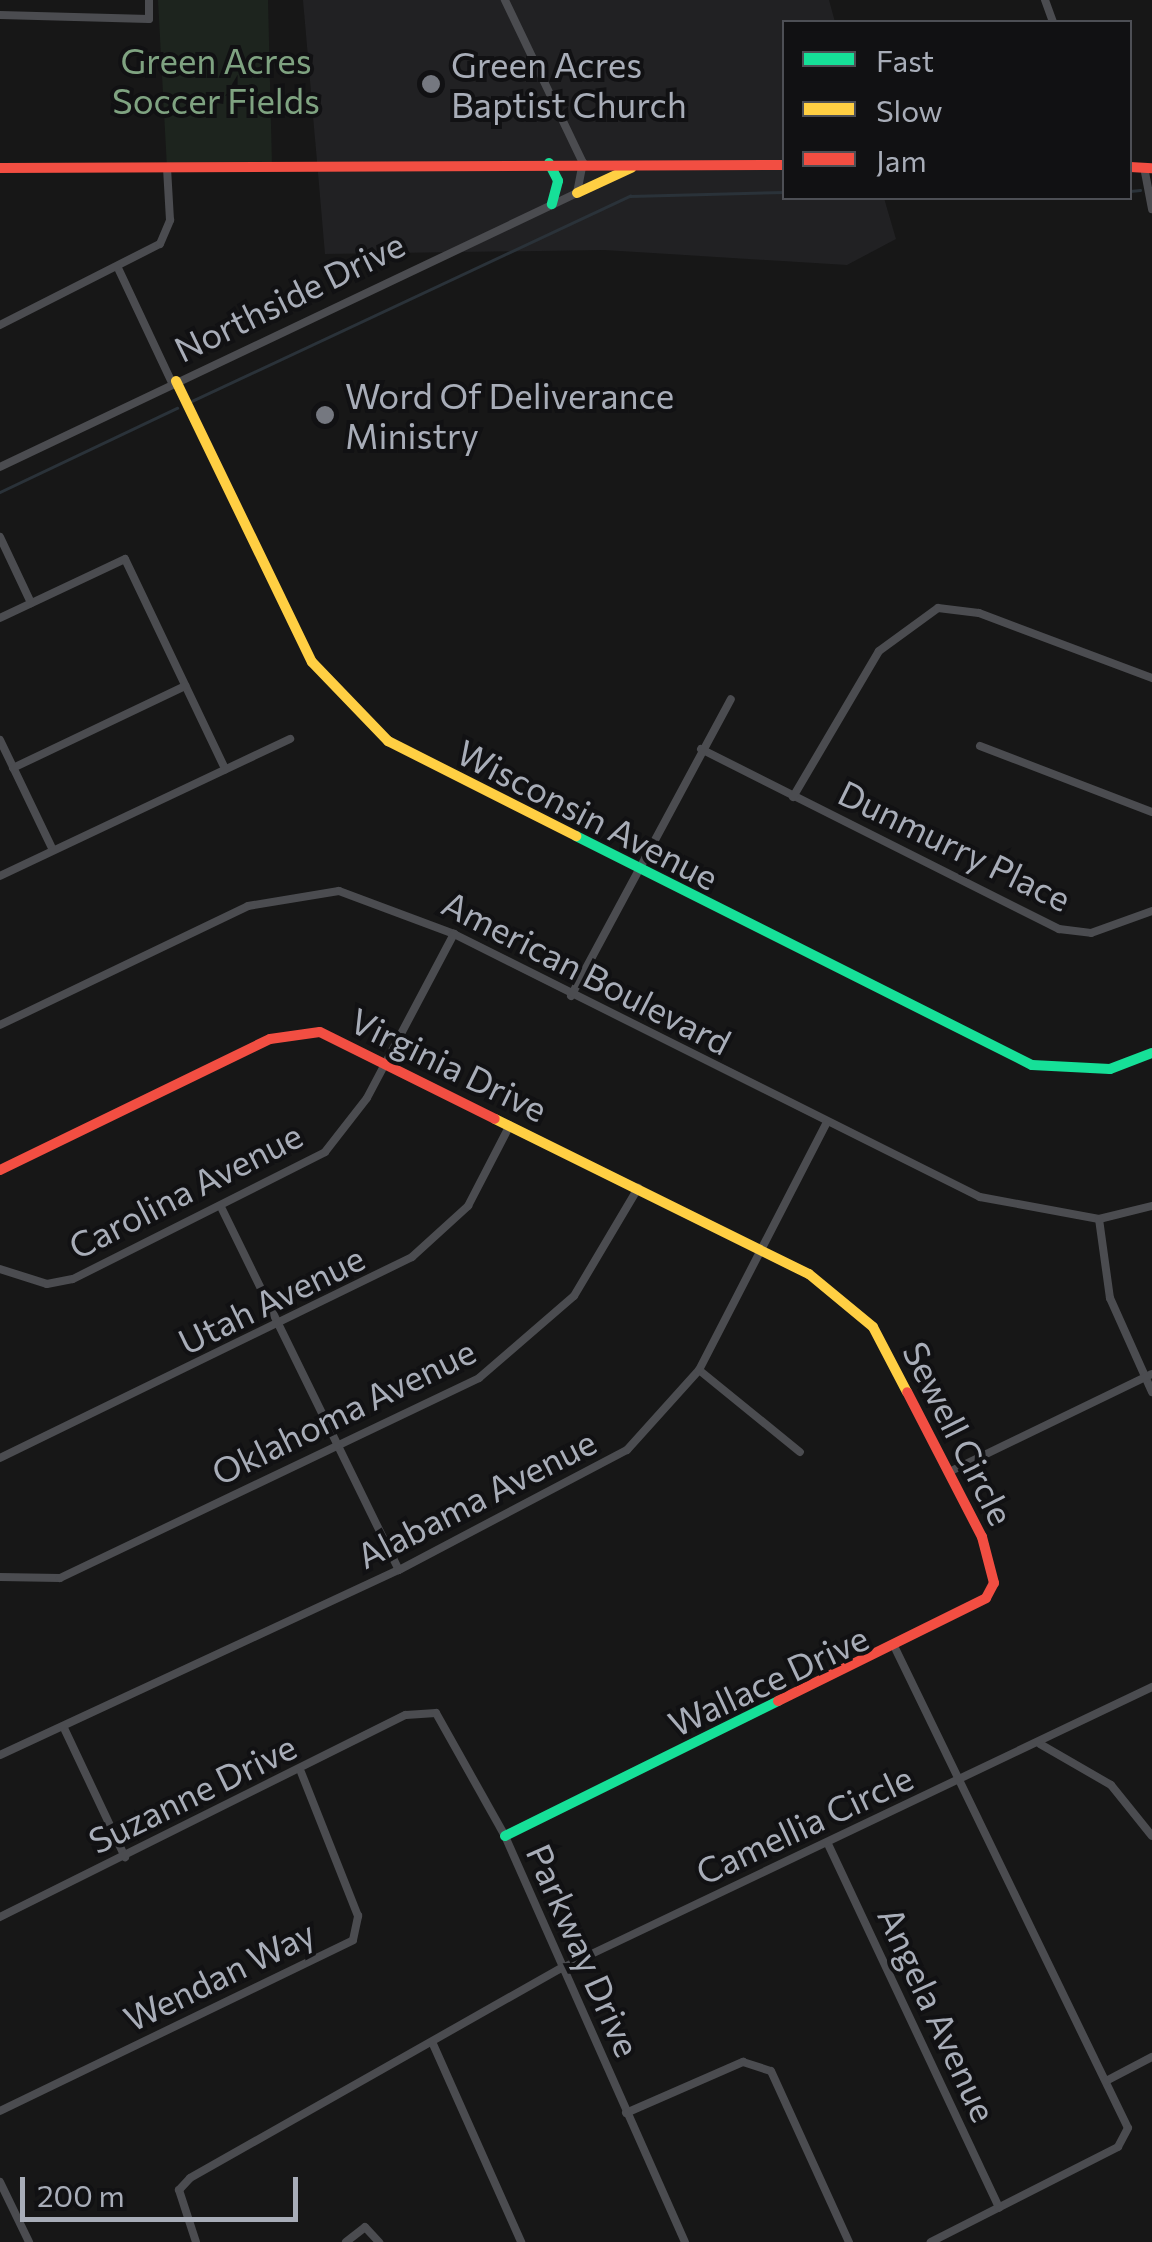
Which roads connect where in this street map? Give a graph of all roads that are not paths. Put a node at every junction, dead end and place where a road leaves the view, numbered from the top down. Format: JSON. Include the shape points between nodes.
{"nodes":[{"id":1,"x":149,"y":0,"type":"edge"},
{"id":2,"x":506,"y":0,"type":"edge"},
{"id":3,"x":0,"y":15,"type":"edge"},
{"id":4,"x":549,"y":164,"type":"junction"},
{"id":5,"x":583,"y":164,"type":"junction"},
{"id":6,"x":782,"y":165,"type":"edge"},
{"id":7,"x":636,"y":166,"type":"junction"},
{"id":8,"x":0,"y":168,"type":"edge"},
{"id":9,"x":168,"y":168,"type":"junction"},
{"id":10,"x":1148,"y":168,"type":"edge"},
{"id":11,"x":578,"y":193,"type":"junction"},
{"id":12,"x":552,"y":204,"type":"junction"},
{"id":13,"x":1152,"y":209,"type":"edge"},
{"id":14,"x":118,"y":268,"type":"junction"},
{"id":15,"x":0,"y":324,"type":"edge"},
{"id":16,"x":174,"y":382,"type":"junction"},
{"id":17,"x":0,"y":466,"type":"edge"},
{"id":18,"x":0,"y":537,"type":"edge"},
{"id":19,"x":31,"y":603,"type":"junction"},
{"id":20,"x":0,"y":618,"type":"edge"},
{"id":21,"x":1152,"y":678,"type":"edge"},
{"id":22,"x":185,"y":686,"type":"junction"},
{"id":23,"x":730,"y":699,"type":"dead end"},
{"id":24,"x":290,"y":739,"type":"dead end"},
{"id":25,"x":0,"y":740,"type":"edge"},
{"id":26,"x":980,"y":746,"type":"dead end"},
{"id":27,"x":701,"y":749,"type":"junction"},
{"id":28,"x":13,"y":768,"type":"junction"},
{"id":29,"x":226,"y":769,"type":"junction"},
{"id":30,"x":793,"y":796,"type":"junction"},
{"id":31,"x":1152,"y":812,"type":"edge"},
{"id":32,"x":53,"y":850,"type":"junction"},
{"id":33,"x":635,"y":869,"type":"junction"},
{"id":34,"x":0,"y":876,"type":"edge"},
{"id":35,"x":1152,"y":912,"type":"edge"},
{"id":36,"x":454,"y":934,"type":"junction"},
{"id":37,"x":571,"y":996,"type":"junction"},
{"id":38,"x":0,"y":1025,"type":"edge"},
{"id":39,"x":1152,"y":1052,"type":"edge"},
{"id":40,"x":386,"y":1061,"type":"junction"},
{"id":41,"x":826,"y":1124,"type":"junction"},
{"id":42,"x":510,"y":1125,"type":"junction"},
{"id":43,"x":0,"y":1170,"type":"edge"},
{"id":44,"x":638,"y":1188,"type":"junction"},
{"id":45,"x":1152,"y":1206,"type":"edge"},
{"id":46,"x":222,"y":1209,"type":"junction"},
{"id":47,"x":1099,"y":1219,"type":"junction"},
{"id":48,"x":758,"y":1252,"type":"junction"},
{"id":49,"x":0,"y":1268,"type":"edge"},
{"id":50,"x":280,"y":1328,"type":"junction"},
{"id":51,"x":699,"y":1370,"type":"junction"},
{"id":52,"x":1147,"y":1376,"type":"edge"},
{"id":53,"x":1152,"y":1392,"type":"edge"},
{"id":54,"x":337,"y":1448,"type":"junction"},
{"id":55,"x":800,"y":1452,"type":"dead end"},
{"id":56,"x":0,"y":1458,"type":"edge"},
{"id":57,"x":949,"y":1472,"type":"junction"},
{"id":58,"x":400,"y":1570,"type":"junction"},
{"id":59,"x":3,"y":1578,"type":"edge"},
{"id":60,"x":0,"y":1593,"type":"edge"},
{"id":61,"x":896,"y":1650,"type":"junction"},
{"id":62,"x":1152,"y":1687,"type":"edge"},
{"id":63,"x":406,"y":1715,"type":"joint"},
{"id":64,"x":64,"y":1728,"type":"junction"},
{"id":65,"x":1040,"y":1744,"type":"junction"},
{"id":66,"x":0,"y":1755,"type":"edge"},
{"id":67,"x":301,"y":1772,"type":"junction"},
{"id":68,"x":962,"y":1780,"type":"junction"},
{"id":69,"x":504,"y":1836,"type":"junction"},
{"id":70,"x":1152,"y":1836,"type":"edge"},
{"id":71,"x":828,"y":1844,"type":"junction"},
{"id":72,"x":125,"y":1857,"type":"junction"},
{"id":73,"x":0,"y":1917,"type":"edge"},
{"id":74,"x":560,"y":1969,"type":"junction"},
{"id":75,"x":432,"y":2044,"type":"junction"},
{"id":76,"x":1152,"y":2057,"type":"edge"},
{"id":77,"x":1106,"y":2081,"type":"junction"},
{"id":78,"x":0,"y":2111,"type":"edge"},
{"id":79,"x":626,"y":2113,"type":"junction"},
{"id":80,"x":0,"y":2182,"type":"edge"},
{"id":81,"x":1000,"y":2208,"type":"junction"},
{"id":82,"x":29,"y":2242,"type":"edge"},
{"id":83,"x":196,"y":2242,"type":"edge"},
{"id":84,"x":346,"y":2242,"type":"edge"},
{"id":85,"x":379,"y":2242,"type":"edge"},
{"id":86,"x":521,"y":2242,"type":"edge"},
{"id":87,"x":685,"y":2242,"type":"edge"},
{"id":88,"x":849,"y":2242,"type":"edge"},
{"id":89,"x":930,"y":2242,"type":"edge"}],
"edges":[{"from":1,"to":3,"type":"street","via":[[149,19]]},
{"from":2,"to":5,"type":"street"},
{"from":4,"to":5,"type":"street"},
{"from":4,"to":9,"type":"street"},
{"from":4,"to":12,"type":"street","via":[[558,181]]},
{"from":5,"to":7,"type":"street"},
{"from":5,"to":11,"type":"street"},
{"from":6,"to":7,"type":"street"},
{"from":7,"to":11,"type":"street"},
{"from":8,"to":9,"type":"street"},
{"from":9,"to":14,"type":"street","via":[[170,220],[160,244]]},
{"from":10,"to":13,"type":"street"},
{"from":11,"to":12,"type":"street","name":"Northside Drive"},
{"from":12,"to":16,"type":"street","name":"Northside Drive"},
{"from":14,"to":15,"type":"street"},
{"from":14,"to":16,"type":"street","name":"Wisconsin Avenue"},
{"from":16,"to":17,"type":"street","name":"Northside Drive"},
{"from":16,"to":33,"type":"street","name":"Wisconsin Avenue","via":[[312,662],[347,708],[406,752]]},
{"from":18,"to":19,"type":"street"},
{"from":19,"to":20,"type":"street"},
{"from":19,"to":22,"type":"street","via":[[124,559]]},
{"from":21,"to":30,"type":"street","name":"Dunmurry Place","via":[[980,612],[938,608],[878,651]]},
{"from":22,"to":28,"type":"street"},
{"from":22,"to":29,"type":"street"},
{"from":23,"to":27,"type":"street"},
{"from":24,"to":29,"type":"street"},
{"from":25,"to":28,"type":"street"},
{"from":26,"to":31,"type":"street"},
{"from":27,"to":30,"type":"street","name":"Dunmurry Place"},
{"from":27,"to":33,"type":"street"},
{"from":28,"to":32,"type":"street"},
{"from":29,"to":32,"type":"street"},
{"from":30,"to":35,"type":"street","name":"Dunmurry Place","via":[[1059,929],[1091,933]]},
{"from":32,"to":34,"type":"street"},
{"from":33,"to":37,"type":"street"},
{"from":33,"to":39,"type":"street","name":"Wisconsin Avenue","via":[[1032,1065],[1110,1069]]},
{"from":36,"to":37,"type":"street","name":"American Boulevard"},
{"from":36,"to":38,"type":"street","name":"American Boulevard","via":[[355,894],[278,894]]},
{"from":36,"to":40,"type":"street","name":"Carolina Avenue"},
{"from":37,"to":41,"type":"street","name":"American Boulevard"},
{"from":40,"to":42,"type":"street","name":"Virginia Drive"},
{"from":40,"to":43,"type":"street","name":"Virginia Drive","via":[[320,1032],[270,1039]]},
{"from":40,"to":46,"type":"street","name":"Carolina Avenue","via":[[325,1152]]},
{"from":41,"to":47,"type":"street","name":"American Boulevard","via":[[980,1197]]},
{"from":41,"to":48,"type":"street","name":"Alabama Avenue"},
{"from":42,"to":44,"type":"street","name":"Virginia Drive"},
{"from":42,"to":50,"type":"street","name":"Utah Avenue","via":[[490,1174],[437,1238]]},
{"from":44,"to":48,"type":"street","name":"Virginia Drive"},
{"from":44,"to":54,"type":"street","name":"Oklahoma Avenue","via":[[574,1296],[526,1347]]},
{"from":45,"to":47,"type":"street","name":"American Boulevard"},
{"from":46,"to":49,"type":"street","name":"Carolina Avenue","via":[[73,1279],[47,1284]]},
{"from":46,"to":50,"type":"street"},
{"from":47,"to":52,"type":"street","via":[[1110,1298]]},
{"from":48,"to":51,"type":"street","name":"Alabama Avenue"},
{"from":48,"to":57,"type":"street","name":"Sewell Circle","via":[[808,1274],[873,1326]]},
{"from":50,"to":54,"type":"street"},
{"from":50,"to":56,"type":"street","name":"Utah Avenue"},
{"from":51,"to":55,"type":"street"},
{"from":51,"to":58,"type":"street","name":"Alabama Avenue","via":[[627,1450]]},
{"from":52,"to":53,"type":"street"},
{"from":52,"to":57,"type":"street"},
{"from":54,"to":58,"type":"street"},
{"from":54,"to":59,"type":"street","name":"Oklahoma Avenue","via":[[60,1578]]},
{"from":57,"to":61,"type":"street","name":"Sewell Circle","via":[[994,1583],[962,1615]]},
{"from":58,"to":64,"type":"street","name":"Alabama Avenue"},
{"from":59,"to":60,"type":"street"},
{"from":61,"to":68,"type":"street","name":"Wallace Drive"},
{"from":61,"to":69,"type":"street","name":"Wallace Drive"},
{"from":62,"to":65,"type":"street"},
{"from":63,"to":67,"type":"street","name":"Suzanne Drive"},
{"from":63,"to":69,"type":"street","name":"Parkway Drive","via":[[436,1712]]},
{"from":64,"to":66,"type":"street","name":"Alabama Avenue"},
{"from":64,"to":72,"type":"street"},
{"from":65,"to":68,"type":"street"},
{"from":65,"to":70,"type":"street","via":[[1111,1784]]},
{"from":67,"to":72,"type":"street","name":"Suzanne Drive"},
{"from":67,"to":78,"type":"street","name":"Wendan Way","via":[[358,1916],[353,1940]]},
{"from":68,"to":71,"type":"street","name":"Camellia Circle"},
{"from":68,"to":77,"type":"street","name":"Camellia Circle"},
{"from":69,"to":74,"type":"street","name":"Parkway Drive"},
{"from":71,"to":74,"type":"street","name":"Camellia Circle"},
{"from":71,"to":81,"type":"street","name":"Angela Avenue"},
{"from":72,"to":73,"type":"street","name":"Suzanne Drive"},
{"from":74,"to":75,"type":"street","name":"Camellia Circle"},
{"from":74,"to":79,"type":"street","name":"Parkway Drive"},
{"from":75,"to":83,"type":"street","name":"Camellia Circle","via":[[190,2178],[179,2190]]},
{"from":75,"to":86,"type":"street"},
{"from":76,"to":77,"type":"street"},
{"from":77,"to":81,"type":"street","name":"Camellia Circle","via":[[1128,2128],[1118,2147]]},
{"from":79,"to":87,"type":"street","name":"Parkway Drive"},
{"from":79,"to":88,"type":"street","via":[[744,2062],[771,2070]]},
{"from":80,"to":82,"type":"street"},
{"from":81,"to":89,"type":"street","name":"Camellia Circle"},
{"from":84,"to":85,"type":"street","via":[[365,2227]]}]}
